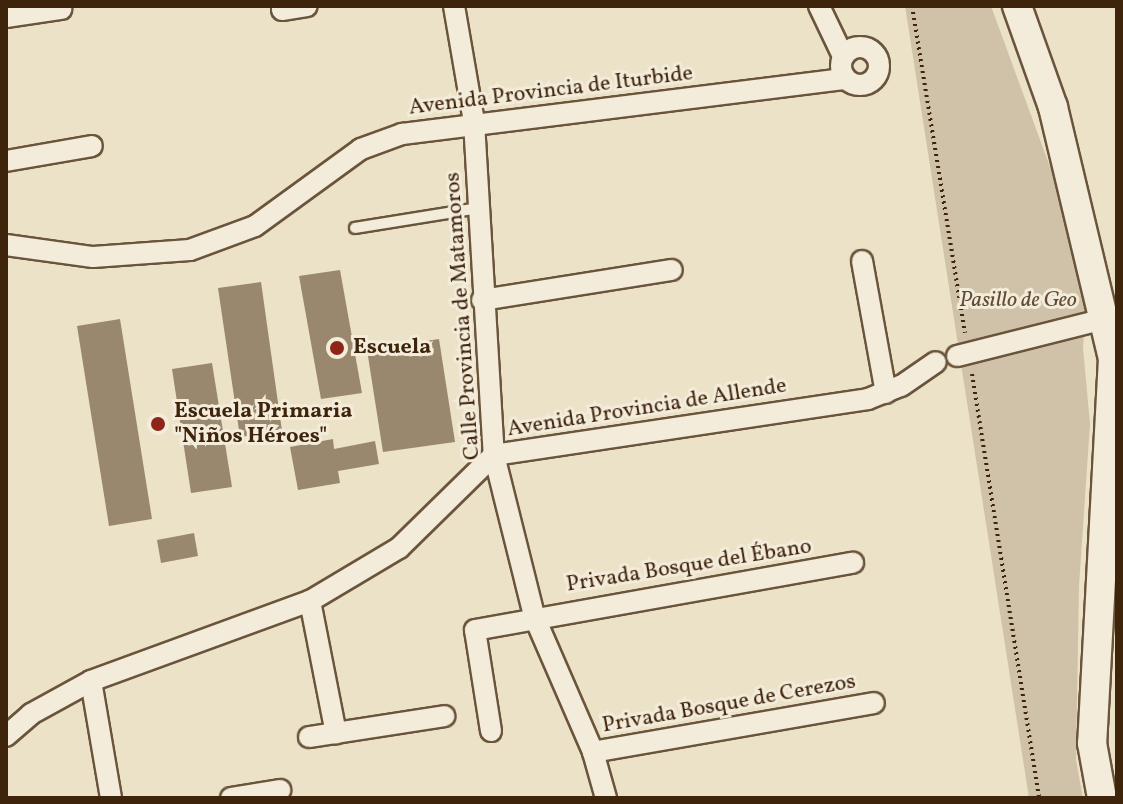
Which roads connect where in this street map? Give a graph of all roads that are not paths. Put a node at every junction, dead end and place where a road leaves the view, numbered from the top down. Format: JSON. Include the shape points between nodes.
{"nodes":[{"id":1,"x":307,"y":6,"type":"edge"},
{"id":2,"x":454,"y":6,"type":"edge"},
{"id":3,"x":819,"y":6,"type":"edge"},
{"id":4,"x":1017,"y":6,"type":"edge"},
{"id":5,"x":61,"y":9,"type":"dead end"},
{"id":6,"x":282,"y":10,"type":"dead end"},
{"id":7,"x":6,"y":17,"type":"edge"},
{"id":8,"x":843,"y":56,"type":"junction"},
{"id":9,"x":846,"y":79,"type":"junction"},
{"id":10,"x":474,"y":122,"type":"junction"},
{"id":11,"x":92,"y":146,"type":"dead end"},
{"id":12,"x":6,"y":161,"type":"edge"},
{"id":13,"x":478,"y":208,"type":"junction"},
{"id":14,"x":355,"y":228,"type":"dead end"},
{"id":15,"x":6,"y":245,"type":"edge"},
{"id":16,"x":862,"y":261,"type":"dead end"},
{"id":17,"x":672,"y":270,"type":"dead end"},
{"id":18,"x":482,"y":300,"type":"junction"},
{"id":19,"x":1110,"y":317,"type":"edge"},
{"id":20,"x":963,"y":354,"type":"road end"},
{"id":21,"x":936,"y":362,"type":"dead end"},
{"id":22,"x":1115,"y":364,"type":"edge"},
{"id":23,"x":886,"y":393,"type":"junction"},
{"id":24,"x":494,"y":455,"type":"junction"},
{"id":25,"x":853,"y":563,"type":"dead end"},
{"id":26,"x":310,"y":601,"type":"junction"},
{"id":27,"x":534,"y":616,"type":"junction"},
{"id":28,"x":91,"y":681,"type":"junction"},
{"id":29,"x":874,"y":703,"type":"dead end"},
{"id":30,"x":31,"y":714,"type":"junction"},
{"id":31,"x":444,"y":716,"type":"dead end"},
{"id":32,"x":6,"y":720,"type":"edge"},
{"id":33,"x":491,"y":731,"type":"dead end"},
{"id":34,"x":336,"y":733,"type":"junction"},
{"id":35,"x":6,"y":736,"type":"edge"},
{"id":36,"x":309,"y":737,"type":"dead end"},
{"id":37,"x":593,"y":752,"type":"junction"},
{"id":38,"x":280,"y":790,"type":"dead end"},
{"id":39,"x":111,"y":798,"type":"edge"},
{"id":40,"x":231,"y":798,"type":"edge"},
{"id":41,"x":606,"y":798,"type":"edge"},
{"id":42,"x":1102,"y":798,"type":"edge"}],
"edges":[{"from":1,"to":6,"type":"street"},
{"from":2,"to":10,"type":"street","name":"Calle Provincia de Matamoros"},
{"from":3,"to":8,"type":"street"},
{"from":4,"to":19,"type":"street","via":[[1053,107]]},
{"from":5,"to":7,"type":"street"},
{"from":8,"to":9,"type":"street"},
{"from":8,"to":9,"type":"street","via":[[866,48],[878,60],[870,83]]},
{"from":9,"to":10,"type":"street","name":"Avenida Provincia de Iturbide"},
{"from":10,"to":13,"type":"street","name":"Calle Provincia de Matamoros"},
{"from":10,"to":15,"type":"street","name":"Avenida Provincia de Iturbide","via":[[402,134],[361,149],[255,226],[190,250],[93,257]]},
{"from":11,"to":12,"type":"street"},
{"from":13,"to":14,"type":"lane"},
{"from":13,"to":18,"type":"street","name":"Calle Provincia de Matamoros"},
{"from":16,"to":23,"type":"street"},
{"from":17,"to":18,"type":"street"},
{"from":18,"to":24,"type":"street","name":"Calle Provincia de Matamoros"},
{"from":19,"to":20,"type":"street"},
{"from":19,"to":22,"type":"street"},
{"from":21,"to":23,"type":"street","name":"Avenida Provincia de Allende"},
{"from":22,"to":42,"type":"street","via":[[1092,743]]},
{"from":23,"to":24,"type":"street","name":"Avenida Provincia de Allende"},
{"from":24,"to":26,"type":"street","name":"Avenida Provincia de Allende","via":[[399,548]]},
{"from":24,"to":27,"type":"street","name":"Calle Provincia de Matamoros"},
{"from":25,"to":27,"type":"street","name":"Privada Bosque del Ébano"},
{"from":26,"to":28,"type":"street","name":"Avenida Provincia de Allende"},
{"from":26,"to":34,"type":"street"},
{"from":27,"to":33,"type":"street","name":"Privada Bosque del Ébano","via":[[475,630]]},
{"from":27,"to":37,"type":"street","name":"Calle Provincia de Matamoros"},
{"from":28,"to":30,"type":"street","name":"Avenida Provincia de Allende"},
{"from":28,"to":39,"type":"street"},
{"from":29,"to":37,"type":"street","name":"Privada Bosque de Cerezos"},
{"from":30,"to":32,"type":"street"},
{"from":30,"to":35,"type":"street","name":"Avenida Provincia de Allende"},
{"from":31,"to":34,"type":"street"},
{"from":34,"to":36,"type":"street"},
{"from":37,"to":41,"type":"street","name":"Calle Provincia de Matamoros"},
{"from":38,"to":40,"type":"street"}]}
